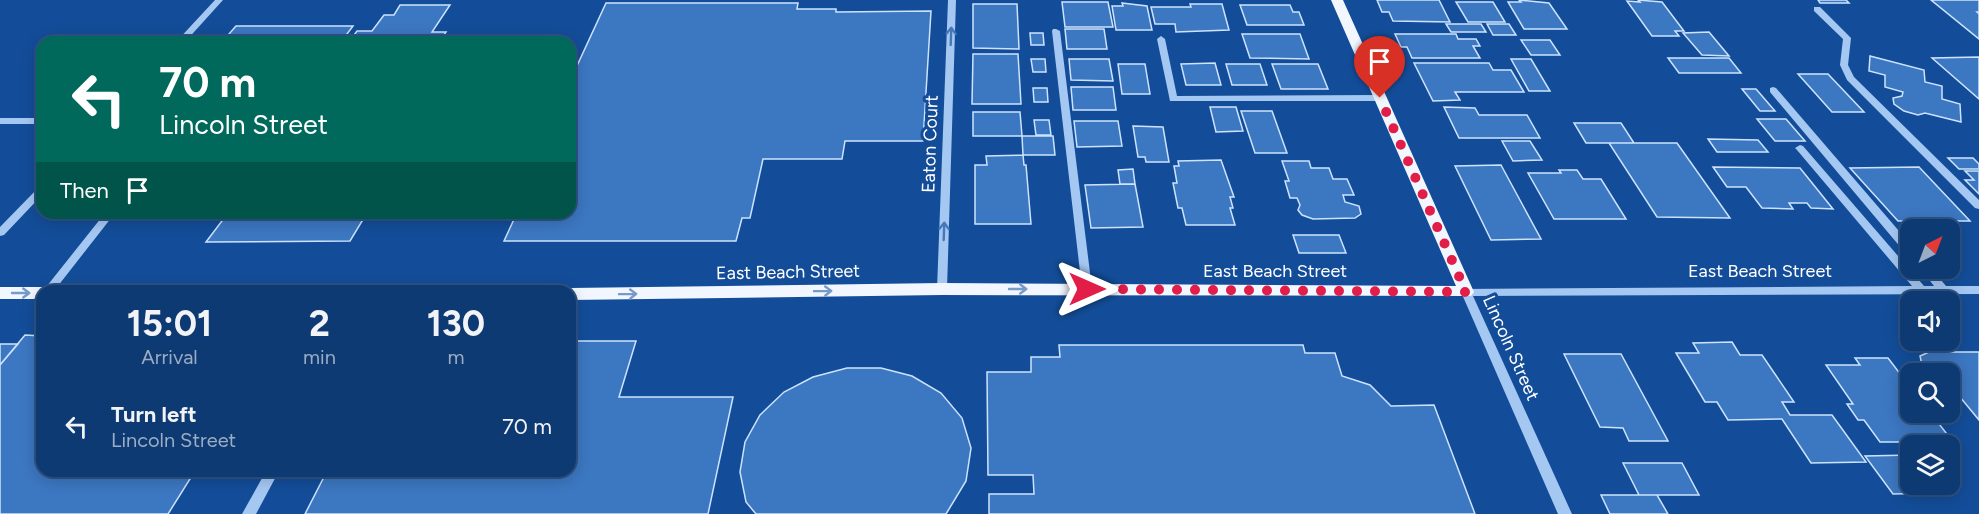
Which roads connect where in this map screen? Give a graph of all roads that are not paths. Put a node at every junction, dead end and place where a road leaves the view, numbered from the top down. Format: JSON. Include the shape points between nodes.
{"nodes":[{"id":1,"x":219,"y":0,"type":"edge"},
{"id":2,"x":952,"y":0,"type":"edge"},
{"id":3,"x":1337,"y":0,"type":"edge"},
{"id":4,"x":1817,"y":9,"type":"dead end"},
{"id":5,"x":1056,"y":31,"type":"dead end"},
{"id":6,"x":186,"y":36,"type":"edge"},
{"id":7,"x":1161,"y":39,"type":"dead end"},
{"id":8,"x":1773,"y":90,"type":"dead end"},
{"id":9,"x":1380,"y":98,"type":"junction"},
{"id":10,"x":36,"y":121,"type":"edge"},
{"id":11,"x":0,"y":122,"type":"edge"},
{"id":12,"x":1800,"y":148,"type":"dead end"},
{"id":13,"x":36,"y":195,"type":"edge"},
{"id":14,"x":1979,"y":206,"type":"edge"},
{"id":15,"x":105,"y":219,"type":"edge"},
{"id":16,"x":0,"y":233,"type":"edge"},
{"id":17,"x":1900,"y":239,"type":"edge"},
{"id":18,"x":1934,"y":279,"type":"edge"},
{"id":19,"x":53,"y":285,"type":"edge"},
{"id":20,"x":942,"y":289,"type":"junction"},
{"id":21,"x":1087,"y":289,"type":"junction"},
{"id":22,"x":1920,"y":289,"type":"junction"},
{"id":23,"x":1943,"y":290,"type":"junction"},
{"id":24,"x":1979,"y":290,"type":"edge"},
{"id":25,"x":1466,"y":292,"type":"junction"},
{"id":26,"x":0,"y":293,"type":"edge"},
{"id":27,"x":36,"y":293,"type":"edge"},
{"id":28,"x":576,"y":294,"type":"edge"},
{"id":29,"x":270,"y":477,"type":"edge"},
{"id":30,"x":249,"y":514,"type":"edge"},
{"id":31,"x":1565,"y":514,"type":"edge"}],
"edges":[{"from":1,"to":6,"type":"street"},
{"from":20,"to":2,"type":"street","name":"Eaton Court","one_way":true},
{"from":3,"to":9,"type":"main road","name":"Lincoln Street"},
{"from":4,"to":14,"type":"street","via":[[1847,38],[1844,65],[1850,78]]},
{"from":5,"to":21,"type":"street"},
{"from":7,"to":9,"type":"street","via":[[1173,99]]},
{"from":8,"to":17,"type":"street"},
{"from":9,"to":25,"type":"main road","name":"Lincoln Street"},
{"from":10,"to":11,"type":"street"},
{"from":12,"to":22,"type":"street"},
{"from":13,"to":16,"type":"street"},
{"from":15,"to":19,"type":"street"},
{"from":18,"to":23,"type":"street"},
{"from":20,"to":21,"type":"main road","name":"East Beach Street","one_way":true},
{"from":28,"to":20,"type":"main road","name":"East Beach Street","one_way":true},
{"from":21,"to":25,"type":"main road","name":"East Beach Street"},
{"from":22,"to":23,"type":"street","name":"East Beach Street"},
{"from":22,"to":25,"type":"street","name":"East Beach Street"},
{"from":23,"to":24,"type":"street","name":"East Beach Street"},
{"from":25,"to":31,"type":"street","name":"Lincoln Street"},
{"from":26,"to":27,"type":"main road","one_way":true},
{"from":29,"to":30,"type":"street"}]}
